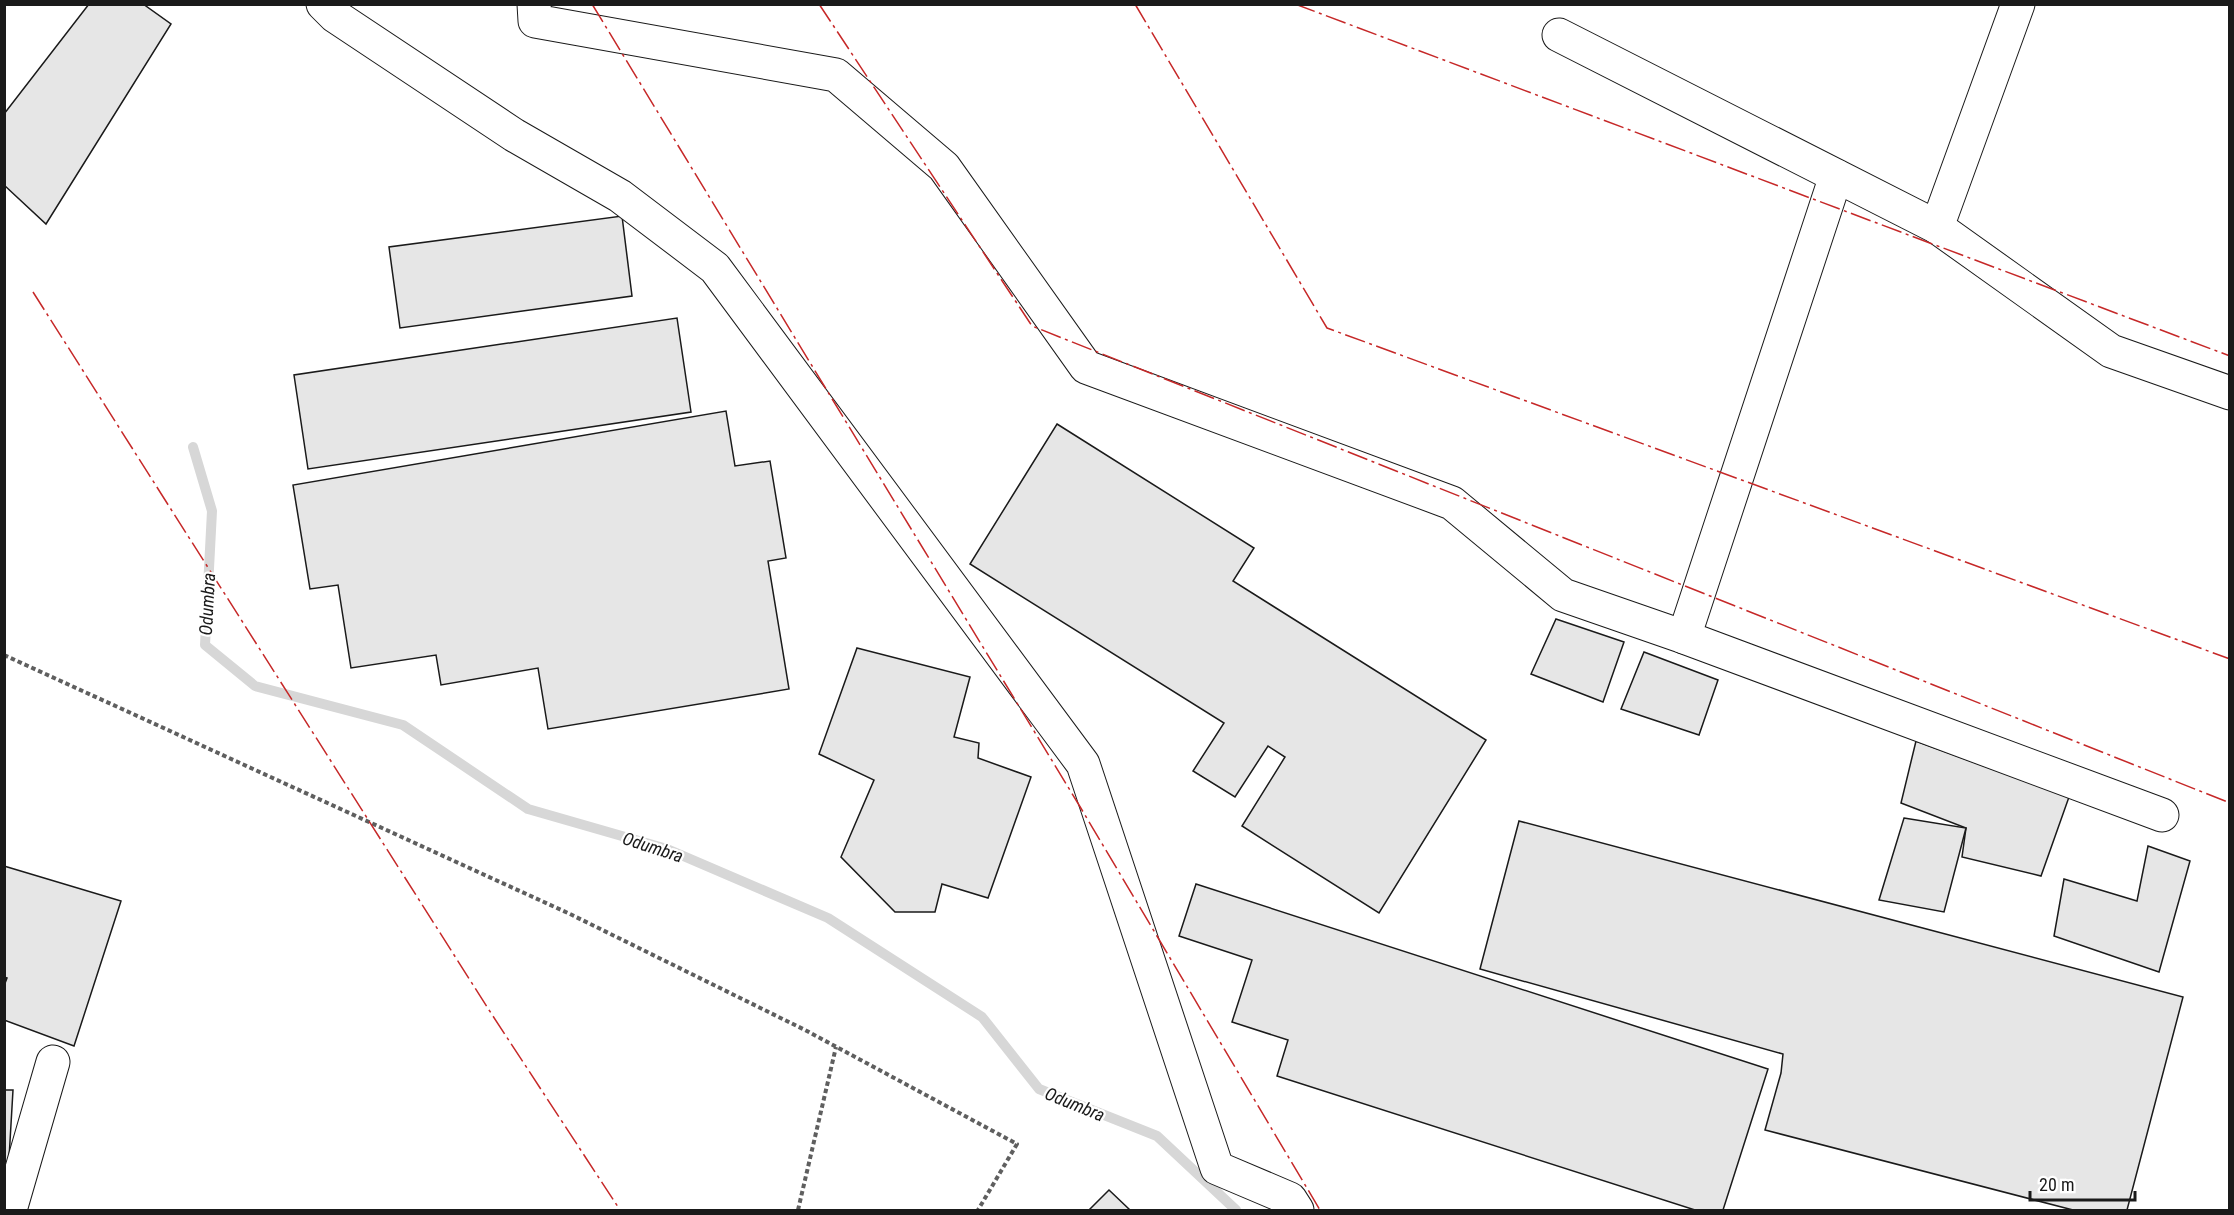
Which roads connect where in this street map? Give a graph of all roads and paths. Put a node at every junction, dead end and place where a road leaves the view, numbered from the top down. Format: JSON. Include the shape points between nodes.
{"nodes":[{"id":1,"x":323,"y":4,"type":"edge"},
{"id":2,"x":534,"y":4,"type":"edge"},
{"id":3,"x":2019,"y":4,"type":"edge"},
{"id":4,"x":1559,"y":35,"type":"dead end"},
{"id":5,"x":1836,"y":176,"type":"junction"},
{"id":6,"x":1937,"y":227,"type":"junction"},
{"id":7,"x":2229,"y":393,"type":"edge"},
{"id":8,"x":1684,"y":637,"type":"junction"},
{"id":9,"x":4,"y":655,"type":"edge"},
{"id":10,"x":2162,"y":815,"type":"dead end"},
{"id":11,"x":836,"y":1047,"type":"junction"},
{"id":12,"x":53,"y":1062,"type":"dead end"},
{"id":13,"x":10,"y":1210,"type":"edge"},
{"id":14,"x":798,"y":1210,"type":"edge"},
{"id":15,"x":978,"y":1210,"type":"edge"},
{"id":16,"x":1297,"y":1210,"type":"edge"}],
"edges":[{"from":1,"to":16,"type":"street","via":[[335,16],[514,135],[621,196],[715,268],[1083,764],[1217,1168],[1290,1199]]},
{"from":2,"to":8,"type":"street","via":[[535,21],[836,75],[944,167],[1086,367],[1452,503],[1563,595]]},
{"from":3,"to":6,"type":"street"},
{"from":4,"to":5,"type":"street"},
{"from":5,"to":6,"type":"street"},
{"from":5,"to":8,"type":"street"},
{"from":6,"to":7,"type":"street","via":[[2111,351]]},
{"from":8,"to":10,"type":"street"},
{"from":9,"to":11,"type":"path","via":[[570,914]]},
{"from":11,"to":14,"type":"path"},
{"from":11,"to":15,"type":"path","via":[[1017,1144]]},
{"from":12,"to":13,"type":"street"}]}
